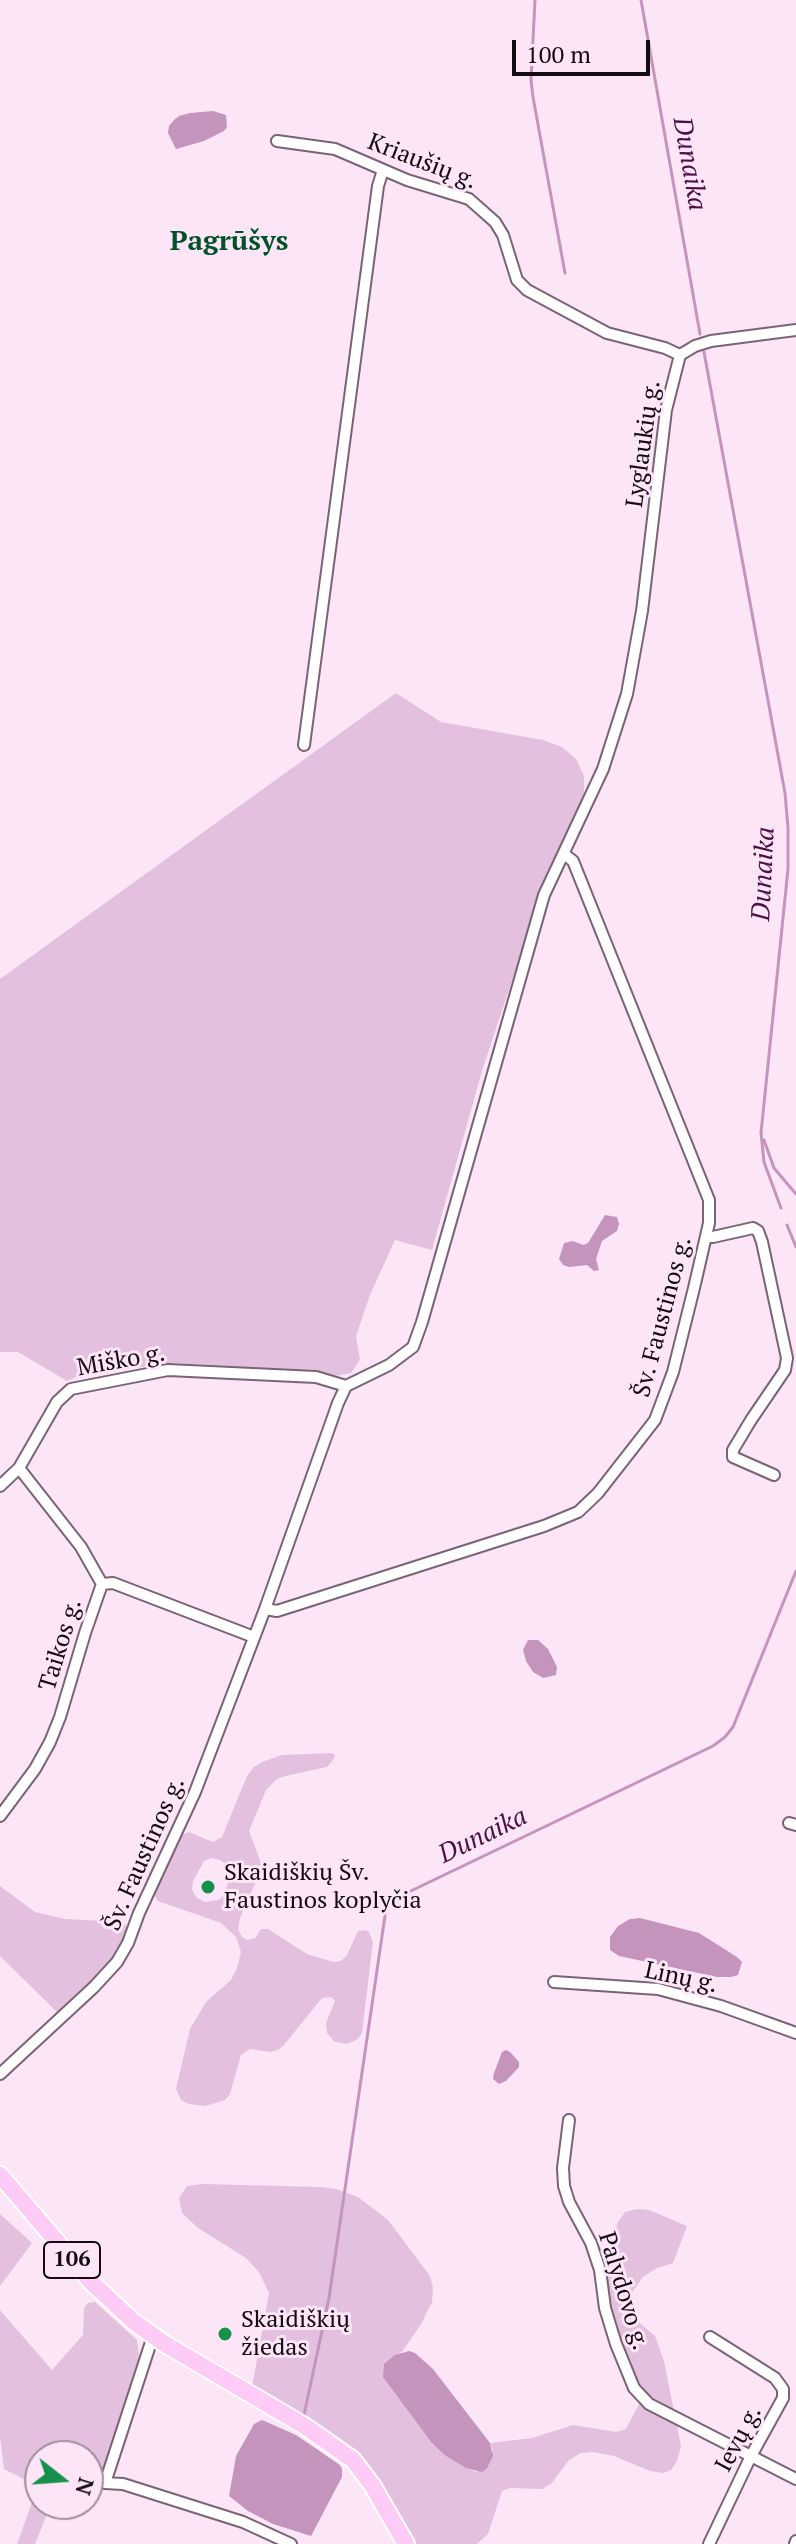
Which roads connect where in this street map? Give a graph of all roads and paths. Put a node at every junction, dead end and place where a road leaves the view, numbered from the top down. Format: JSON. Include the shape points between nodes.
{"nodes":[{"id":1,"x":277,"y":141,"type":"dead end"},
{"id":2,"x":383,"y":170,"type":"junction"},
{"id":3,"x":796,"y":330,"type":"edge"},
{"id":4,"x":680,"y":355,"type":"junction"},
{"id":5,"x":304,"y":745,"type":"dead end"},
{"id":6,"x":564,"y":854,"type":"junction"},
{"id":7,"x":706,"y":1237,"type":"junction"},
{"id":8,"x":346,"y":1386,"type":"junction"},
{"id":9,"x":19,"y":1468,"type":"junction"},
{"id":10,"x":774,"y":1475,"type":"dead end"},
{"id":11,"x":0,"y":1486,"type":"edge"},
{"id":12,"x":102,"y":1584,"type":"junction"},
{"id":13,"x":265,"y":1609,"type":"junction"},
{"id":14,"x":254,"y":1637,"type":"junction"},
{"id":15,"x":0,"y":1816,"type":"edge"},
{"id":16,"x":554,"y":1982,"type":"dead end"},
{"id":17,"x":796,"y":2033,"type":"edge"},
{"id":18,"x":0,"y":2074,"type":"edge"},
{"id":19,"x":569,"y":2120,"type":"dead end"},
{"id":20,"x":0,"y":2175,"type":"edge"},
{"id":21,"x":153,"y":2336,"type":"junction"},
{"id":22,"x":710,"y":2337,"type":"dead end"},
{"id":23,"x":751,"y":2456,"type":"junction"},
{"id":24,"x":796,"y":2479,"type":"edge"},
{"id":25,"x":291,"y":2544,"type":"edge"},
{"id":26,"x":406,"y":2544,"type":"edge"},
{"id":27,"x":709,"y":2544,"type":"edge"}],
"edges":[{"from":1,"to":2,"type":"street","name":"Kriaušių g.","via":[[335,149]]},
{"from":2,"to":4,"type":"street","name":"Kriaušių g.","via":[[461,195],[484,210],[503,235],[517,280],[527,290],[607,333]]},
{"from":2,"to":5,"type":"street"},
{"from":3,"to":4,"type":"street","name":"Lyglaukių g.","via":[[711,341]]},
{"from":4,"to":6,"type":"street","name":"Lyglaukių g.","via":[[666,410],[627,694],[603,769]]},
{"from":6,"to":7,"type":"street","name":"Šv. Faustinos g.","via":[[573,861],[705,1185]]},
{"from":6,"to":8,"type":"street","via":[[544,895],[413,1347]]},
{"from":7,"to":10,"type":"street","via":[[753,1228],[762,1242],[787,1358],[733,1457]]},
{"from":7,"to":13,"type":"street","name":"Šv. Faustinos g.","via":[[673,1372],[655,1420],[578,1512],[277,1611]]},
{"from":8,"to":9,"type":"street","name":"Miško g.","via":[[316,1377],[168,1370],[71,1389],[57,1402]]},
{"from":8,"to":13,"type":"street","name":"Šv. Faustinos g."},
{"from":9,"to":11,"type":"street","name":"Miško g."},
{"from":9,"to":12,"type":"street","via":[[81,1547]]},
{"from":12,"to":14,"type":"street","name":"Taikos g.","via":[[113,1583]]},
{"from":12,"to":15,"type":"street","name":"Taikos g.","via":[[50,1742]]},
{"from":13,"to":14,"type":"street","name":"Šv. Faustinos g."},
{"from":14,"to":18,"type":"street","name":"Šv. Faustinos g.","via":[[195,1792],[117,1962]]},
{"from":16,"to":17,"type":"street","name":"Linų g.","via":[[658,1989]]},
{"from":19,"to":23,"type":"street","name":"Palydovo g.","via":[[564,2186],[600,2270],[605,2308],[634,2388],[649,2404]]},
{"from":20,"to":21,"type":"main road","number":"106","via":[[92,2283]]},
{"from":21,"to":25,"type":"street","via":[[105,2483],[243,2522]]},
{"from":21,"to":26,"type":"main road","number":"106","via":[[345,2454],[372,2485]]},
{"from":22,"to":23,"type":"street","name":"Ievų g.","via":[[775,2378],[783,2389]]},
{"from":23,"to":24,"type":"street","name":"Palydovo g."},
{"from":23,"to":27,"type":"street","name":"Ievų g."}]}
